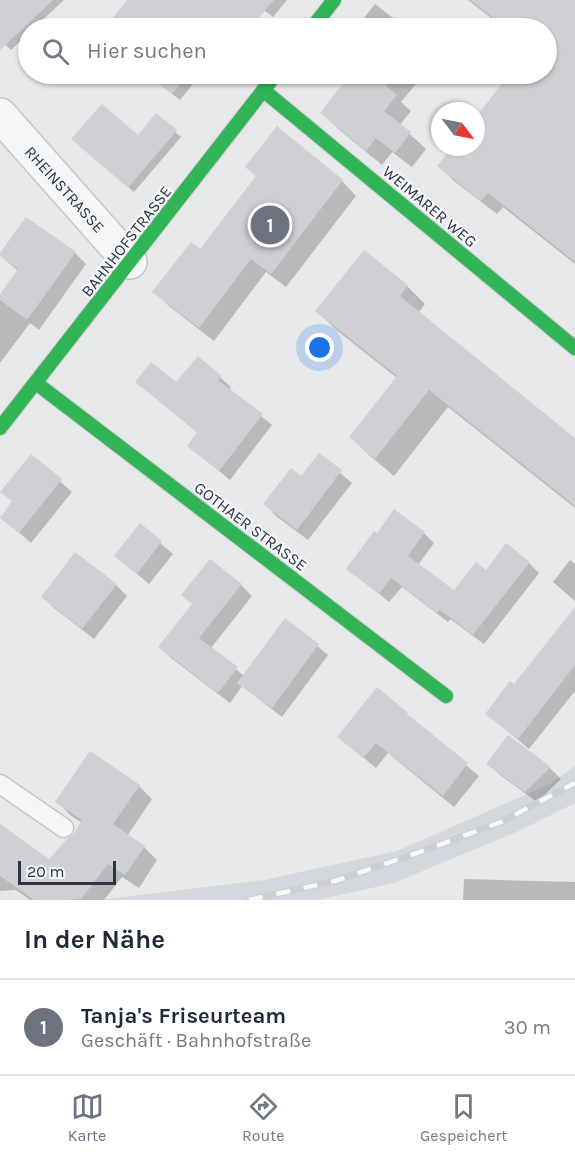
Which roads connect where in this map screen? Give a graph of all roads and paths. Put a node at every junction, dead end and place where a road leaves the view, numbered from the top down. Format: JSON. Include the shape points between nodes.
{"nodes":[{"id":1,"x":334,"y":0,"type":"edge"},
{"id":2,"x":320,"y":18,"type":"edge"},
{"id":3,"x":268,"y":84,"type":"edge"},
{"id":4,"x":263,"y":90,"type":"junction"},
{"id":5,"x":0,"y":115,"type":"edge"},
{"id":6,"x":130,"y":262,"type":"junction"},
{"id":7,"x":575,"y":348,"type":"edge"},
{"id":8,"x":36,"y":383,"type":"junction"},
{"id":9,"x":0,"y":428,"type":"edge"},
{"id":10,"x":446,"y":696,"type":"dead end"},
{"id":11,"x":0,"y":784,"type":"edge"},
{"id":12,"x":64,"y":828,"type":"dead end"}],
"edges":[{"from":1,"to":2,"type":"street"},
{"from":3,"to":4,"type":"street","name":"BAHNHOFSTRASSE"},
{"from":4,"to":6,"type":"street","name":"BAHNHOFSTRASSE"},
{"from":4,"to":7,"type":"street","name":"WEIMARER WEG"},
{"from":5,"to":6,"type":"street","name":"RHEINSTRASSE"},
{"from":6,"to":8,"type":"street","name":"BAHNHOFSTRASSE"},
{"from":8,"to":9,"type":"street","name":"BAHNHOFSTRASSE"},
{"from":8,"to":10,"type":"street","name":"GOTHAER STRASSE"},
{"from":11,"to":12,"type":"lane"}]}
